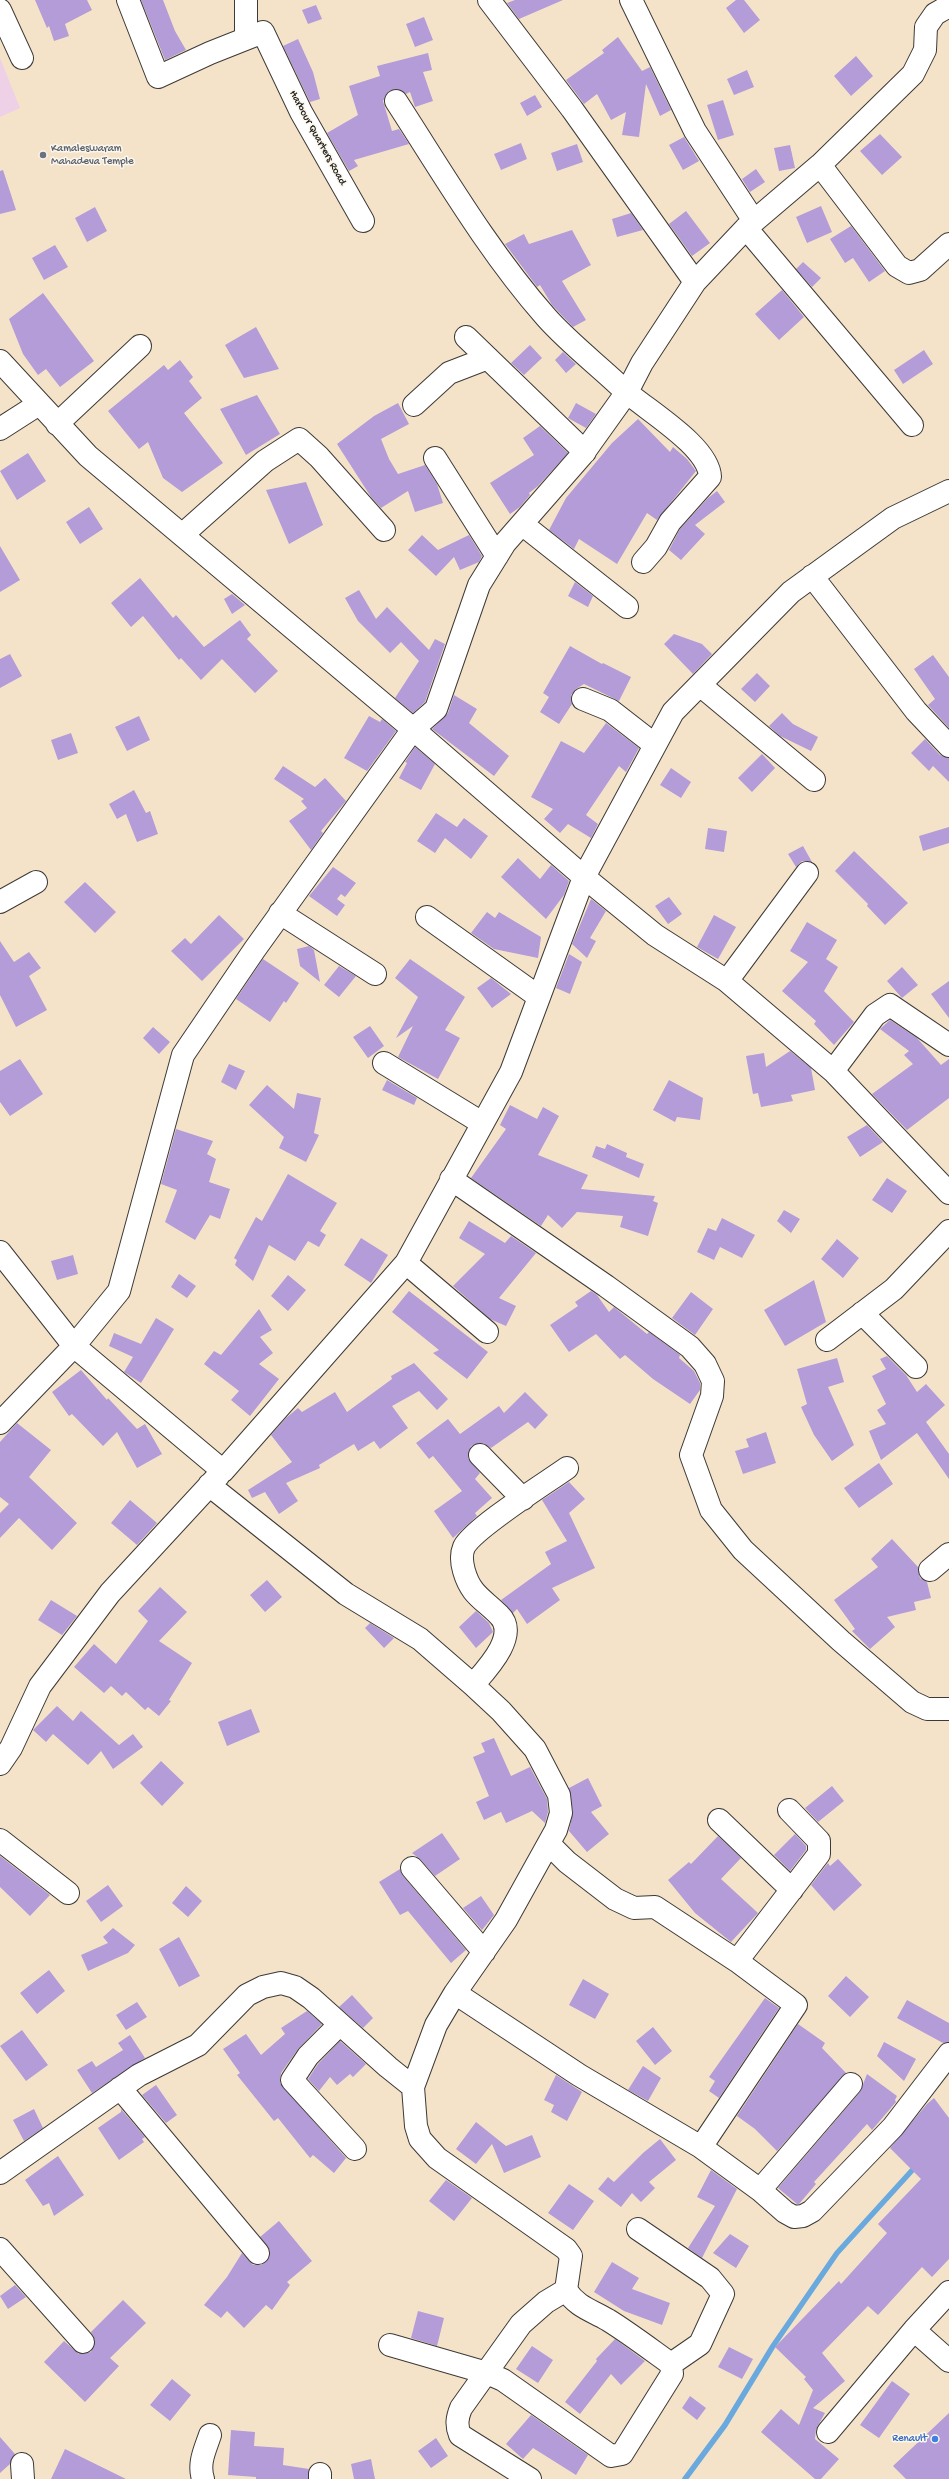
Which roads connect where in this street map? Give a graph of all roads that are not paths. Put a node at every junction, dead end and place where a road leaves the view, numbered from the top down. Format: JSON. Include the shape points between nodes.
{"nodes":[{"id":1,"x":128,"y":0,"type":"edge"},
{"id":2,"x":246,"y":0,"type":"edge"},
{"id":3,"x":489,"y":0,"type":"edge"},
{"id":4,"x":631,"y":0,"type":"edge"},
{"id":5,"x":949,"y":6,"type":"edge"},
{"id":6,"x":0,"y":10,"type":"edge"},
{"id":7,"x":254,"y":35,"type":"junction"},
{"id":8,"x":22,"y":58,"type":"dead end"},
{"id":9,"x":396,"y":101,"type":"dead end"},
{"id":10,"x":820,"y":165,"type":"junction"},
{"id":11,"x":363,"y":221,"type":"dead end"},
{"id":12,"x":750,"y":225,"type":"junction"},
{"id":13,"x":949,"y":244,"type":"edge"},
{"id":14,"x":695,"y":282,"type":"junction"},
{"id":15,"x":466,"y":337,"type":"dead end"},
{"id":16,"x":140,"y":346,"type":"dead end"},
{"id":17,"x":488,"y":358,"type":"junction"},
{"id":18,"x":0,"y":361,"type":"edge"},
{"id":19,"x":627,"y":392,"type":"junction"},
{"id":20,"x":39,"y":404,"type":"junction"},
{"id":21,"x":414,"y":406,"type":"dead end"},
{"id":22,"x":57,"y":424,"type":"junction"},
{"id":23,"x":912,"y":425,"type":"dead end"},
{"id":24,"x":0,"y":429,"type":"edge"},
{"id":25,"x":585,"y":452,"type":"junction"},
{"id":26,"x":435,"y":458,"type":"dead end"},
{"id":27,"x":949,"y":491,"type":"edge"},
{"id":28,"x":522,"y":524,"type":"junction"},
{"id":29,"x":384,"y":530,"type":"dead end"},
{"id":30,"x":182,"y":535,"type":"junction"},
{"id":31,"x":497,"y":556,"type":"junction"},
{"id":32,"x":643,"y":562,"type":"dead end"},
{"id":33,"x":812,"y":576,"type":"junction"},
{"id":34,"x":626,"y":607,"type":"dead end"},
{"id":35,"x":700,"y":685,"type":"junction"},
{"id":36,"x":583,"y":699,"type":"dead end"},
{"id":37,"x":413,"y":729,"type":"junction"},
{"id":38,"x":655,"y":745,"type":"junction"},
{"id":39,"x":949,"y":746,"type":"edge"},
{"id":40,"x":814,"y":780,"type":"dead end"},
{"id":41,"x":807,"y":873,"type":"dead end"},
{"id":42,"x":584,"y":877,"type":"junction"},
{"id":43,"x":36,"y":882,"type":"dead end"},
{"id":44,"x":0,"y":902,"type":"edge"},
{"id":45,"x":280,"y":913,"type":"junction"},
{"id":46,"x":427,"y":917,"type":"dead end"},
{"id":47,"x":375,"y":974,"type":"dead end"},
{"id":48,"x":727,"y":981,"type":"junction"},
{"id":49,"x":539,"y":997,"type":"junction"},
{"id":50,"x":949,"y":1045,"type":"edge"},
{"id":51,"x":384,"y":1063,"type":"dead end"},
{"id":52,"x":833,"y":1071,"type":"junction"},
{"id":53,"x":482,"y":1123,"type":"junction"},
{"id":54,"x":451,"y":1180,"type":"junction"},
{"id":55,"x":949,"y":1193,"type":"edge"},
{"id":56,"x":949,"y":1231,"type":"edge"},
{"id":57,"x":0,"y":1252,"type":"edge"},
{"id":58,"x":406,"y":1263,"type":"junction"},
{"id":59,"x":862,"y":1313,"type":"junction"},
{"id":60,"x":487,"y":1332,"type":"dead end"},
{"id":61,"x":827,"y":1340,"type":"dead end"},
{"id":62,"x":74,"y":1346,"type":"junction"},
{"id":63,"x":916,"y":1367,"type":"dead end"},
{"id":64,"x":0,"y":1423,"type":"edge"},
{"id":65,"x":480,"y":1455,"type":"dead end"},
{"id":66,"x":567,"y":1468,"type":"dead end"},
{"id":67,"x":216,"y":1478,"type":"junction"},
{"id":68,"x":523,"y":1499,"type":"junction"},
{"id":69,"x":949,"y":1554,"type":"edge"},
{"id":70,"x":930,"y":1570,"type":"dead end"},
{"id":71,"x":473,"y":1685,"type":"junction"},
{"id":72,"x":949,"y":1709,"type":"edge"},
{"id":73,"x":0,"y":1764,"type":"edge"},
{"id":74,"x":789,"y":1810,"type":"dead end"},
{"id":75,"x":719,"y":1820,"type":"dead end"},
{"id":76,"x":0,"y":1840,"type":"edge"},
{"id":77,"x":549,"y":1844,"type":"junction"},
{"id":78,"x":412,"y":1868,"type":"dead end"},
{"id":79,"x":792,"y":1890,"type":"junction"},
{"id":80,"x":68,"y":1893,"type":"dead end"},
{"id":81,"x":484,"y":1952,"type":"junction"},
{"id":82,"x":737,"y":1961,"type":"junction"},
{"id":83,"x":454,"y":1993,"type":"junction"},
{"id":84,"x":340,"y":2024,"type":"junction"},
{"id":85,"x":949,"y":2054,"type":"edge"},
{"id":86,"x":850,"y":2084,"type":"dead end"},
{"id":87,"x":414,"y":2087,"type":"junction"},
{"id":88,"x":120,"y":2088,"type":"junction"},
{"id":89,"x":701,"y":2147,"type":"junction"},
{"id":90,"x":355,"y":2149,"type":"dead end"},
{"id":91,"x":0,"y":2173,"type":"edge"},
{"id":92,"x":760,"y":2190,"type":"junction"},
{"id":93,"x":638,"y":2228,"type":"dead end"},
{"id":94,"x":0,"y":2249,"type":"edge"},
{"id":95,"x":258,"y":2253,"type":"dead end"},
{"id":96,"x":566,"y":2290,"type":"junction"},
{"id":97,"x":949,"y":2292,"type":"edge"},
{"id":98,"x":914,"y":2330,"type":"junction"},
{"id":99,"x":83,"y":2342,"type":"dead end"},
{"id":100,"x":390,"y":2345,"type":"dead end"},
{"id":101,"x":949,"y":2361,"type":"edge"},
{"id":102,"x":671,"y":2364,"type":"junction"},
{"id":103,"x":488,"y":2373,"type":"junction"},
{"id":104,"x":828,"y":2432,"type":"dead end"},
{"id":105,"x":210,"y":2435,"type":"dead end"},
{"id":106,"x":203,"y":2479,"type":"edge"},
{"id":107,"x":530,"y":2479,"type":"edge"}],
"edges":[{"from":1,"to":7,"type":"street","via":[[158,78],[210,52]]},
{"from":2,"to":7,"type":"street"},
{"from":3,"to":14,"type":"street","via":[[572,109]]},
{"from":4,"to":12,"type":"street","via":[[695,131]]},
{"from":5,"to":10,"type":"street","via":[[935,14],[926,27],[925,50],[914,74]]},
{"from":6,"to":8,"type":"street"},
{"from":7,"to":11,"type":"street","name":"Harbour Quarters Road"},
{"from":9,"to":19,"type":"street","via":[[490,246],[547,318]]},
{"from":10,"to":12,"type":"street"},
{"from":10,"to":13,"type":"street","via":[[897,266],[909,273],[920,270]]},
{"from":12,"to":14,"type":"street"},
{"from":12,"to":23,"type":"street"},
{"from":14,"to":19,"type":"street","via":[[642,363]]},
{"from":15,"to":17,"type":"street"},
{"from":16,"to":22,"type":"street"},
{"from":17,"to":21,"type":"street","via":[[449,373]]},
{"from":17,"to":25,"type":"street"},
{"from":18,"to":20,"type":"street"},
{"from":19,"to":25,"type":"street"},
{"from":19,"to":32,"type":"street","via":[[692,444],[710,467],[710,477],[670,522],[656,547]]},
{"from":20,"to":22,"type":"street"},
{"from":20,"to":24,"type":"street"},
{"from":22,"to":30,"type":"street","via":[[88,456]]},
{"from":25,"to":28,"type":"street"},
{"from":26,"to":31,"type":"street"},
{"from":27,"to":33,"type":"street","via":[[893,518]]},
{"from":28,"to":31,"type":"street"},
{"from":28,"to":34,"type":"street"},
{"from":29,"to":30,"type":"street","via":[[319,457],[299,439],[265,461]]},
{"from":30,"to":37,"type":"street"},
{"from":31,"to":37,"type":"street","via":[[479,585],[436,709]]},
{"from":33,"to":35,"type":"street","via":[[790,592]]},
{"from":33,"to":39,"type":"street","via":[[916,711]]},
{"from":35,"to":38,"type":"street","via":[[673,712]]},
{"from":35,"to":40,"type":"street"},
{"from":36,"to":38,"type":"street","via":[[610,710]]},
{"from":37,"to":42,"type":"street"},
{"from":37,"to":45,"type":"street"},
{"from":38,"to":42,"type":"street"},
{"from":41,"to":48,"type":"street"},
{"from":42,"to":48,"type":"street","via":[[655,935]]},
{"from":42,"to":49,"type":"street"},
{"from":43,"to":44,"type":"street"},
{"from":45,"to":47,"type":"street"},
{"from":45,"to":62,"type":"street","via":[[184,1055],[127,1295]]},
{"from":46,"to":49,"type":"street"},
{"from":48,"to":52,"type":"street"},
{"from":49,"to":53,"type":"street","via":[[511,1072]]},
{"from":50,"to":52,"type":"street","via":[[890,1005],[876,1016]]},
{"from":51,"to":53,"type":"street"},
{"from":52,"to":55,"type":"street"},
{"from":53,"to":54,"type":"street"},
{"from":54,"to":58,"type":"street"},
{"from":54,"to":72,"type":"street","via":[[690,1347],[705,1364],[713,1381],[712,1396],[691,1455],[711,1510],[744,1550],[841,1642],[912,1702],[927,1709]]},
{"from":56,"to":59,"type":"street","via":[[894,1289]]},
{"from":57,"to":62,"type":"street"},
{"from":58,"to":60,"type":"street"},
{"from":58,"to":67,"type":"street"},
{"from":59,"to":61,"type":"street"},
{"from":59,"to":63,"type":"street"},
{"from":62,"to":64,"type":"street"},
{"from":62,"to":67,"type":"street"},
{"from":65,"to":68,"type":"street"},
{"from":66,"to":68,"type":"street"},
{"from":67,"to":71,"type":"street","via":[[346,1594],[420,1639]]},
{"from":67,"to":73,"type":"street","via":[[110,1593],[40,1686]]},
{"from":68,"to":71,"type":"street","via":[[476,1533],[464,1548],[462,1564],[468,1587],[500,1616],[505,1638],[497,1657]]},
{"from":69,"to":70,"type":"street"},
{"from":71,"to":77,"type":"street","via":[[536,1749],[556,1788],[561,1813]]},
{"from":74,"to":79,"type":"street","via":[[819,1840],[821,1848]]},
{"from":75,"to":79,"type":"street"},
{"from":76,"to":80,"type":"street"},
{"from":77,"to":81,"type":"street","via":[[506,1920]]},
{"from":77,"to":82,"type":"street","via":[[567,1862],[615,1899],[634,1908],[655,1907]]},
{"from":78,"to":81,"type":"street"},
{"from":79,"to":82,"type":"street"},
{"from":81,"to":83,"type":"street"},
{"from":82,"to":89,"type":"street","via":[[796,2006]]},
{"from":83,"to":87,"type":"street","via":[[436,2025]]},
{"from":83,"to":89,"type":"street","via":[[579,2075]]},
{"from":84,"to":87,"type":"street"},
{"from":84,"to":88,"type":"street","via":[[295,1987],[281,1983],[263,1987],[247,1995],[198,2045],[139,2075]]},
{"from":84,"to":90,"type":"street","via":[[308,2056],[292,2080]]},
{"from":85,"to":92,"type":"street","via":[[893,2127],[812,2210],[803,2216],[794,2217]]},
{"from":86,"to":92,"type":"street"},
{"from":87,"to":96,"type":"street","via":[[416,2126],[420,2138],[437,2158],[566,2249],[571,2256]]},
{"from":88,"to":91,"type":"street"},
{"from":88,"to":95,"type":"street"},
{"from":89,"to":92,"type":"street"},
{"from":93,"to":102,"type":"street","via":[[710,2278],[724,2294],[700,2344]]},
{"from":94,"to":99,"type":"street"},
{"from":96,"to":102,"type":"street","via":[[582,2308],[607,2319]]},
{"from":96,"to":103,"type":"street","via":[[532,2312]]},
{"from":97,"to":98,"type":"street"},
{"from":98,"to":101,"type":"street"},
{"from":98,"to":104,"type":"street"},
{"from":100,"to":103,"type":"street"},
{"from":102,"to":103,"type":"street","via":[[672,2374],[622,2454],[611,2456],[503,2380]]},
{"from":103,"to":107,"type":"street","via":[[462,2408],[457,2427],[460,2435]]},
{"from":105,"to":106,"type":"street","via":[[200,2470]]}]}
